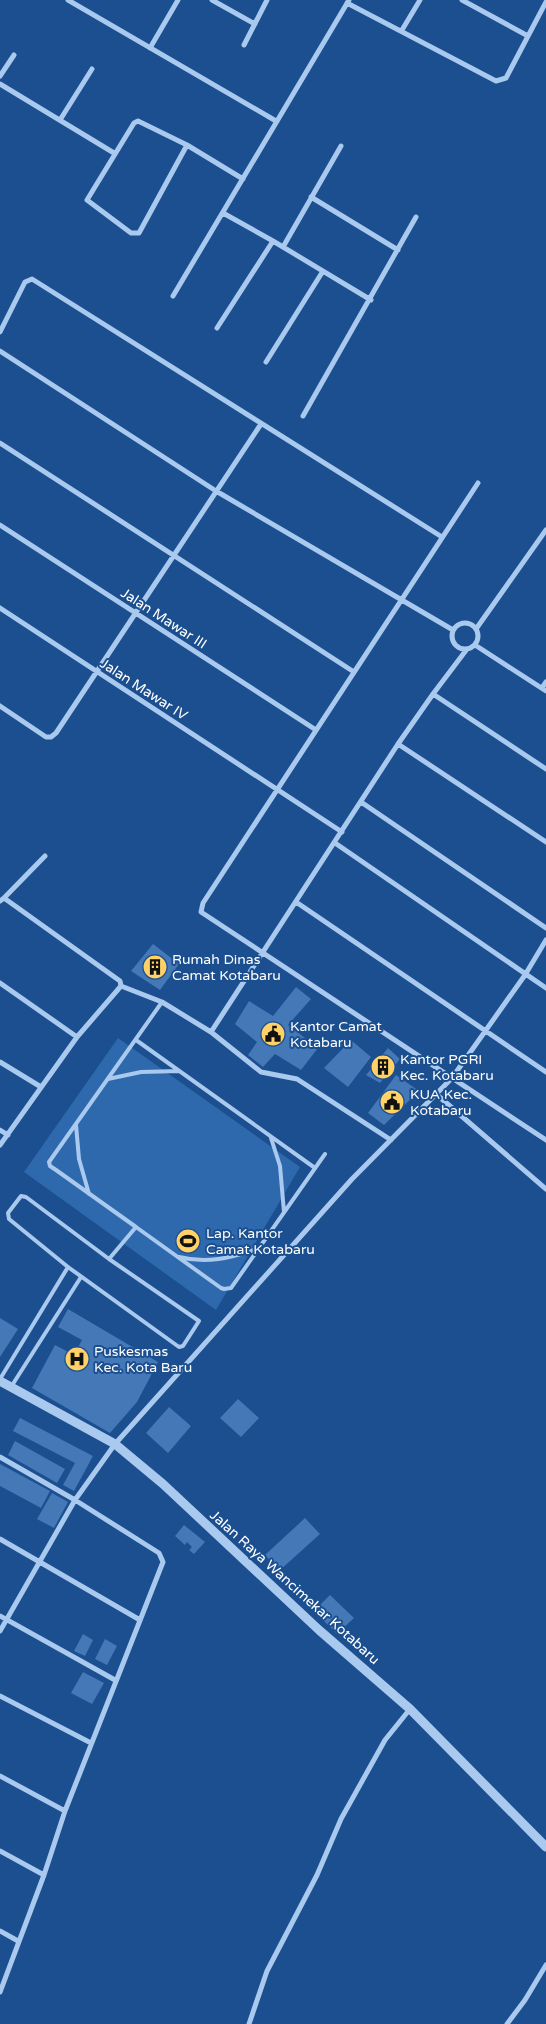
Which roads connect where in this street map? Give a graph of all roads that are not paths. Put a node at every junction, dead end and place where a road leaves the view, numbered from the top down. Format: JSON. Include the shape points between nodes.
{"nodes":[{"id":1,"x":68,"y":0,"type":"edge"},
{"id":2,"x":178,"y":0,"type":"edge"},
{"id":3,"x":212,"y":0,"type":"edge"},
{"id":4,"x":267,"y":0,"type":"edge"},
{"id":5,"x":420,"y":0,"type":"edge"},
{"id":6,"x":462,"y":0,"type":"edge"},
{"id":7,"x":348,"y":1,"type":"edge"},
{"id":8,"x":546,"y":2,"type":"edge"},
{"id":9,"x":255,"y":24,"type":"junction"},
{"id":10,"x":402,"y":30,"type":"junction"},
{"id":11,"x":528,"y":36,"type":"junction"},
{"id":12,"x":244,"y":45,"type":"dead end"},
{"id":13,"x":150,"y":48,"type":"junction"},
{"id":14,"x":14,"y":55,"type":"dead end"},
{"id":15,"x":92,"y":69,"type":"dead end"},
{"id":16,"x":0,"y":76,"type":"edge"},
{"id":17,"x":0,"y":84,"type":"edge"},
{"id":18,"x":60,"y":120,"type":"junction"},
{"id":19,"x":276,"y":121,"type":"junction"},
{"id":20,"x":187,"y":145,"type":"junction"},
{"id":21,"x":342,"y":146,"type":"dead end"},
{"id":22,"x":114,"y":153,"type":"junction"},
{"id":23,"x":243,"y":179,"type":"junction"},
{"id":24,"x":311,"y":197,"type":"junction"},
{"id":25,"x":223,"y":213,"type":"junction"},
{"id":26,"x":416,"y":217,"type":"dead end"},
{"id":27,"x":273,"y":241,"type":"junction"},
{"id":28,"x":283,"y":247,"type":"junction"},
{"id":29,"x":398,"y":250,"type":"junction"},
{"id":30,"x":323,"y":271,"type":"junction"},
{"id":31,"x":172,"y":296,"type":"dead end"},
{"id":32,"x":370,"y":300,"type":"junction"},
{"id":33,"x":217,"y":328,"type":"dead end"},
{"id":34,"x":1,"y":330,"type":"edge"},
{"id":35,"x":0,"y":351,"type":"edge"},
{"id":36,"x":266,"y":362,"type":"dead end"},
{"id":37,"x":303,"y":416,"type":"dead end"},
{"id":38,"x":261,"y":424,"type":"junction"},
{"id":39,"x":0,"y":443,"type":"edge"},
{"id":40,"x":478,"y":484,"type":"dead end"},
{"id":41,"x":216,"y":491,"type":"junction"},
{"id":42,"x":0,"y":525,"type":"edge"},
{"id":43,"x":546,"y":530,"type":"edge"},
{"id":44,"x":442,"y":537,"type":"junction"},
{"id":45,"x":173,"y":556,"type":"junction"},
{"id":46,"x":402,"y":600,"type":"junction"},
{"id":47,"x":0,"y":608,"type":"edge"},
{"id":48,"x":135,"y":613,"type":"junction"},
{"id":49,"x":476,"y":629,"type":"junction"},
{"id":50,"x":453,"y":630,"type":"junction"},
{"id":51,"x":475,"y":645,"type":"junction"},
{"id":52,"x":467,"y":649,"type":"junction"},
{"id":53,"x":96,"y":671,"type":"junction"},
{"id":54,"x":354,"y":672,"type":"junction"},
{"id":55,"x":546,"y":682,"type":"edge"},
{"id":56,"x":544,"y":690,"type":"edge"},
{"id":57,"x":433,"y":694,"type":"junction"},
{"id":58,"x":0,"y":706,"type":"edge"},
{"id":59,"x":316,"y":730,"type":"junction"},
{"id":60,"x":398,"y":744,"type":"junction"},
{"id":61,"x":546,"y":769,"type":"edge"},
{"id":62,"x":277,"y":789,"type":"junction"},
{"id":63,"x":361,"y":802,"type":"junction"},
{"id":64,"x":342,"y":832,"type":"junction"},
{"id":65,"x":546,"y":842,"type":"edge"},
{"id":66,"x":335,"y":843,"type":"junction"},
{"id":67,"x":46,"y":856,"type":"dead end"},
{"id":68,"x":2,"y":899,"type":"edge"},
{"id":69,"x":296,"y":902,"type":"junction"},
{"id":70,"x":546,"y":928,"type":"edge"},
{"id":71,"x":546,"y":940,"type":"edge"},
{"id":72,"x":263,"y":952,"type":"junction"},
{"id":73,"x":525,"y":975,"type":"junction"},
{"id":74,"x":0,"y":983,"type":"edge"},
{"id":75,"x":121,"y":986,"type":"junction"},
{"id":76,"x":546,"y":988,"type":"edge"},
{"id":77,"x":162,"y":1002,"type":"junction"},
{"id":78,"x":484,"y":1030,"type":"junction"},
{"id":79,"x":211,"y":1032,"type":"junction"},
{"id":80,"x":77,"y":1038,"type":"junction"},
{"id":81,"x":136,"y":1040,"type":"junction"},
{"id":82,"x":0,"y":1062,"type":"edge"},
{"id":83,"x":179,"y":1071,"type":"junction"},
{"id":84,"x":546,"y":1072,"type":"edge"},
{"id":85,"x":452,"y":1078,"type":"junction"},
{"id":86,"x":108,"y":1079,"type":"junction"},
{"id":87,"x":41,"y":1087,"type":"junction"},
{"id":88,"x":436,"y":1094,"type":"junction"},
{"id":89,"x":76,"y":1124,"type":"junction"},
{"id":90,"x":0,"y":1130,"type":"edge"},
{"id":91,"x":8,"y":1135,"type":"junction"},
{"id":92,"x":271,"y":1137,"type":"junction"},
{"id":93,"x":390,"y":1140,"type":"junction"},
{"id":94,"x":546,"y":1140,"type":"edge"},
{"id":95,"x":0,"y":1145,"type":"edge"},
{"id":96,"x":325,"y":1154,"type":"dead end"},
{"id":97,"x":314,"y":1168,"type":"junction"},
{"id":98,"x":546,"y":1189,"type":"edge"},
{"id":99,"x":89,"y":1194,"type":"junction"},
{"id":100,"x":284,"y":1212,"type":"junction"},
{"id":101,"x":136,"y":1227,"type":"junction"},
{"id":102,"x":258,"y":1249,"type":"junction"},
{"id":103,"x":177,"y":1257,"type":"junction"},
{"id":104,"x":109,"y":1259,"type":"junction"},
{"id":105,"x":68,"y":1267,"type":"junction"},
{"id":106,"x":81,"y":1277,"type":"junction"},
{"id":107,"x":0,"y":1380,"type":"edge"},
{"id":108,"x":10,"y":1387,"type":"junction"},
{"id":109,"x":115,"y":1444,"type":"junction"},
{"id":110,"x":0,"y":1458,"type":"edge"},
{"id":111,"x":76,"y":1500,"type":"junction"},
{"id":112,"x":0,"y":1539,"type":"edge"},
{"id":113,"x":40,"y":1561,"type":"junction"},
{"id":114,"x":0,"y":1616,"type":"edge"},
{"id":115,"x":6,"y":1619,"type":"junction"},
{"id":116,"x":140,"y":1620,"type":"junction"},
{"id":117,"x":0,"y":1632,"type":"edge"},
{"id":118,"x":115,"y":1680,"type":"junction"},
{"id":119,"x":0,"y":1696,"type":"edge"},
{"id":120,"x":410,"y":1709,"type":"junction"},
{"id":121,"x":91,"y":1743,"type":"junction"},
{"id":122,"x":0,"y":1776,"type":"edge"},
{"id":123,"x":65,"y":1811,"type":"junction"},
{"id":124,"x":546,"y":1847,"type":"edge"},
{"id":125,"x":0,"y":1851,"type":"edge"},
{"id":126,"x":44,"y":1875,"type":"junction"},
{"id":127,"x":0,"y":1930,"type":"edge"},
{"id":128,"x":18,"y":1941,"type":"junction"},
{"id":129,"x":546,"y":1965,"type":"edge"},
{"id":130,"x":0,"y":1992,"type":"edge"},
{"id":131,"x":249,"y":2024,"type":"edge"},
{"id":132,"x":507,"y":2024,"type":"edge"}],
"edges":[{"from":1,"to":13,"type":"street"},
{"from":2,"to":13,"type":"street"},
{"from":3,"to":9,"type":"street"},
{"from":4,"to":9,"type":"street"},
{"from":5,"to":10,"type":"street"},
{"from":6,"to":11,"type":"street"},
{"from":7,"to":10,"type":"street"},
{"from":7,"to":19,"type":"street"},
{"from":8,"to":11,"type":"street"},
{"from":9,"to":12,"type":"street"},
{"from":10,"to":11,"type":"street","via":[[496,81],[506,78]]},
{"from":13,"to":19,"type":"street"},
{"from":14,"to":16,"type":"street"},
{"from":15,"to":18,"type":"street"},
{"from":17,"to":18,"type":"street"},
{"from":18,"to":22,"type":"street"},
{"from":19,"to":23,"type":"street"},
{"from":20,"to":22,"type":"street","via":[[138,121],[134,122]]},
{"from":20,"to":22,"type":"street","via":[[139,233],[135,234],[87,200]]},
{"from":20,"to":23,"type":"street"},
{"from":21,"to":24,"type":"street"},
{"from":23,"to":25,"type":"street"},
{"from":24,"to":28,"type":"street"},
{"from":24,"to":29,"type":"street"},
{"from":25,"to":27,"type":"street"},
{"from":25,"to":31,"type":"street"},
{"from":26,"to":29,"type":"street"},
{"from":27,"to":28,"type":"street"},
{"from":27,"to":33,"type":"street"},
{"from":28,"to":30,"type":"street"},
{"from":29,"to":32,"type":"street"},
{"from":30,"to":32,"type":"street"},
{"from":30,"to":36,"type":"street"},
{"from":32,"to":37,"type":"street"},
{"from":34,"to":38,"type":"street","via":[[25,282],[32,279]]},
{"from":35,"to":41,"type":"street"},
{"from":38,"to":41,"type":"street"},
{"from":38,"to":44,"type":"street"},
{"from":39,"to":45,"type":"street"},
{"from":40,"to":44,"type":"street"},
{"from":41,"to":45,"type":"street"},
{"from":41,"to":46,"type":"street"},
{"from":42,"to":48,"type":"street","name":"Jalan Mawar III"},
{"from":43,"to":49,"type":"street"},
{"from":44,"to":46,"type":"street"},
{"from":45,"to":48,"type":"street"},
{"from":45,"to":54,"type":"street"},
{"from":46,"to":50,"type":"street"},
{"from":46,"to":54,"type":"street"},
{"from":47,"to":53,"type":"street","name":"Jalan Mawar IV"},
{"from":48,"to":53,"type":"street"},
{"from":48,"to":59,"type":"street","name":"Jalan Mawar III"},
{"from":49,"to":50,"type":"street","via":[[468,622]]},
{"from":49,"to":51,"type":"street","via":[[479,636]]},
{"from":50,"to":52,"type":"street","via":[[452,640],[458,647]]},
{"from":51,"to":52,"type":"street"},
{"from":51,"to":56,"type":"street"},
{"from":52,"to":57,"type":"street"},
{"from":53,"to":58,"type":"street","via":[[51,737],[46,737]]},
{"from":53,"to":62,"type":"street","name":"Jalan Mawar IV"},
{"from":54,"to":59,"type":"street"},
{"from":55,"to":56,"type":"street"},
{"from":57,"to":60,"type":"street"},
{"from":57,"to":61,"type":"street"},
{"from":59,"to":62,"type":"street"},
{"from":60,"to":63,"type":"street"},
{"from":60,"to":65,"type":"street"},
{"from":62,"to":64,"type":"street","name":"Jalan Mawar IV"},
{"from":62,"to":72,"type":"street","via":[[201,907],[201,912]]},
{"from":63,"to":64,"type":"street"},
{"from":63,"to":70,"type":"street"},
{"from":64,"to":66,"type":"street"},
{"from":66,"to":69,"type":"street"},
{"from":66,"to":73,"type":"street"},
{"from":67,"to":68,"type":"street"},
{"from":68,"to":75,"type":"street","via":[[120,980]]},
{"from":69,"to":72,"type":"street"},
{"from":69,"to":78,"type":"street"},
{"from":71,"to":73,"type":"street"},
{"from":72,"to":79,"type":"street"},
{"from":72,"to":85,"type":"street"},
{"from":73,"to":76,"type":"street"},
{"from":73,"to":78,"type":"street"},
{"from":74,"to":80,"type":"street"},
{"from":75,"to":77,"type":"street"},
{"from":75,"to":80,"type":"street"},
{"from":77,"to":79,"type":"street"},
{"from":77,"to":81,"type":"lane"},
{"from":78,"to":84,"type":"street"},
{"from":78,"to":85,"type":"street"},
{"from":79,"to":93,"type":"street","via":[[261,1072],[298,1079]]},
{"from":80,"to":87,"type":"street"},
{"from":81,"to":83,"type":"lane"},
{"from":81,"to":86,"type":"lane"},
{"from":82,"to":87,"type":"street"},
{"from":83,"to":86,"type":"lane","via":[[141,1072]]},
{"from":83,"to":92,"type":"lane"},
{"from":85,"to":88,"type":"street"},
{"from":85,"to":94,"type":"street"},
{"from":86,"to":89,"type":"lane"},
{"from":87,"to":91,"type":"street"},
{"from":88,"to":93,"type":"street"},
{"from":88,"to":98,"type":"street"},
{"from":89,"to":99,"type":"lane","via":[[79,1159]]},
{"from":89,"to":99,"type":"lane","via":[[49,1162]]},
{"from":90,"to":91,"type":"street"},
{"from":91,"to":95,"type":"street"},
{"from":92,"to":97,"type":"lane"},
{"from":92,"to":100,"type":"lane","via":[[280,1166]]},
{"from":93,"to":109,"type":"street"},
{"from":96,"to":97,"type":"lane"},
{"from":97,"to":100,"type":"lane"},
{"from":99,"to":101,"type":"lane"},
{"from":100,"to":102,"type":"lane"},
{"from":101,"to":103,"type":"lane"},
{"from":101,"to":104,"type":"lane"},
{"from":102,"to":103,"type":"lane","via":[[217,1261]]},
{"from":102,"to":103,"type":"lane","via":[[230,1288],[224,1289]]},
{"from":104,"to":105,"type":"lane","via":[[21,1196],[8,1217]]},
{"from":104,"to":106,"type":"lane","via":[[199,1321],[183,1346]]},
{"from":105,"to":106,"type":"lane"},
{"from":105,"to":107,"type":"lane"},
{"from":106,"to":108,"type":"lane"},
{"from":107,"to":108,"type":"street","name":"Jalan Raya Wancimekar Kotabaru"},
{"from":108,"to":109,"type":"street","name":"Jalan Raya Wancimekar Kotabaru"},
{"from":109,"to":111,"type":"street"},
{"from":109,"to":120,"type":"street","name":"Jalan Raya Wancimekar Kotabaru"},
{"from":110,"to":111,"type":"street"},
{"from":111,"to":113,"type":"street"},
{"from":111,"to":116,"type":"street","via":[[162,1558],[162,1566]]},
{"from":112,"to":113,"type":"street"},
{"from":113,"to":115,"type":"street"},
{"from":113,"to":116,"type":"street"},
{"from":114,"to":115,"type":"street"},
{"from":115,"to":117,"type":"street"},
{"from":115,"to":118,"type":"street"},
{"from":116,"to":118,"type":"street"},
{"from":118,"to":121,"type":"street"},
{"from":119,"to":121,"type":"street"},
{"from":120,"to":124,"type":"street","name":"Jalan Raya Wancimekar Kotabaru"},
{"from":120,"to":131,"type":"street","via":[[385,1740],[341,1819],[317,1875],[267,1970]]},
{"from":121,"to":123,"type":"street"},
{"from":122,"to":123,"type":"street"},
{"from":123,"to":126,"type":"street"},
{"from":125,"to":126,"type":"street"},
{"from":126,"to":128,"type":"street"},
{"from":127,"to":128,"type":"street"},
{"from":128,"to":130,"type":"street"},
{"from":129,"to":132,"type":"street"}]}
